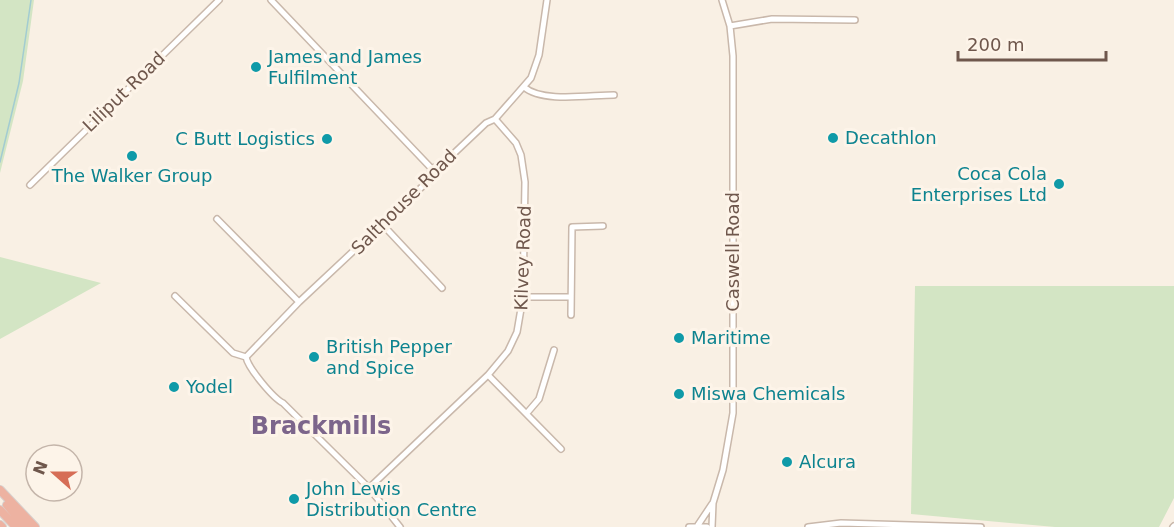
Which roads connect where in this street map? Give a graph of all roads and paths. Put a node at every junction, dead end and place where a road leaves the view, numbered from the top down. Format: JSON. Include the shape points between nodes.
{"nodes":[{"id":1,"x":219,"y":0,"type":"edge"},
{"id":2,"x":271,"y":0,"type":"edge"},
{"id":3,"x":547,"y":0,"type":"edge"},
{"id":4,"x":722,"y":0,"type":"edge"},
{"id":5,"x":855,"y":20,"type":"dead end"},
{"id":6,"x":730,"y":26,"type":"junction"},
{"id":7,"x":524,"y":87,"type":"junction"},
{"id":8,"x":614,"y":94,"type":"dead end"},
{"id":9,"x":495,"y":119,"type":"junction"},
{"id":10,"x":432,"y":169,"type":"junction"},
{"id":11,"x":30,"y":185,"type":"dead end"},
{"id":12,"x":217,"y":219,"type":"dead end"},
{"id":13,"x":382,"y":224,"type":"junction"},
{"id":14,"x":603,"y":226,"type":"dead end"},
{"id":15,"x":442,"y":288,"type":"dead end"},
{"id":16,"x":175,"y":296,"type":"dead end"},
{"id":17,"x":523,"y":297,"type":"junction"},
{"id":18,"x":571,"y":297,"type":"junction"},
{"id":19,"x":299,"y":302,"type":"junction"},
{"id":20,"x":571,"y":315,"type":"dead end"},
{"id":21,"x":554,"y":350,"type":"dead end"},
{"id":22,"x":246,"y":357,"type":"junction"},
{"id":23,"x":488,"y":375,"type":"junction"},
{"id":24,"x":527,"y":413,"type":"junction"},
{"id":25,"x":561,"y":449,"type":"dead end"},
{"id":26,"x":369,"y":488,"type":"junction"},
{"id":27,"x":0,"y":490,"type":"edge"},
{"id":28,"x":0,"y":497,"type":"edge"},
{"id":29,"x":713,"y":503,"type":"junction"},
{"id":30,"x":0,"y":510,"type":"edge"},
{"id":31,"x":698,"y":525,"type":"junction"},
{"id":32,"x":16,"y":527,"type":"edge"},
{"id":33,"x":26,"y":527,"type":"edge"},
{"id":34,"x":35,"y":527,"type":"edge"},
{"id":35,"x":400,"y":527,"type":"edge"},
{"id":36,"x":689,"y":527,"type":"edge"},
{"id":37,"x":707,"y":527,"type":"edge"},
{"id":38,"x":712,"y":527,"type":"edge"},
{"id":39,"x":808,"y":527,"type":"edge"},
{"id":40,"x":981,"y":527,"type":"edge"}],
"edges":[{"from":1,"to":11,"type":"street","name":"Liliput Road"},
{"from":2,"to":10,"type":"street"},
{"from":3,"to":7,"type":"street","name":"Salthouse Road","via":[[539,56]]},
{"from":4,"to":6,"type":"street","name":"Caswell Road"},
{"from":5,"to":6,"type":"street","via":[[772,20]]},
{"from":6,"to":29,"type":"street","name":"Caswell Road","via":[[734,118],[733,413]]},
{"from":7,"to":8,"type":"street","via":[[531,93],[548,96]]},
{"from":7,"to":9,"type":"street","name":"Salthouse Road"},
{"from":9,"to":10,"type":"street","name":"Salthouse Road"},
{"from":9,"to":17,"type":"street","name":"Kilvey Road","via":[[516,143],[524,174]]},
{"from":10,"to":13,"type":"street","name":"Salthouse Road","via":[[425,184]]},
{"from":12,"to":19,"type":"street"},
{"from":13,"to":15,"type":"street"},
{"from":13,"to":19,"type":"street","name":"Salthouse Road"},
{"from":14,"to":18,"type":"street","via":[[572,227]]},
{"from":16,"to":22,"type":"street","via":[[232,353]]},
{"from":17,"to":18,"type":"street"},
{"from":17,"to":23,"type":"street","name":"Kilvey Road","via":[[513,342]]},
{"from":18,"to":20,"type":"street"},
{"from":19,"to":22,"type":"street","name":"Salthouse Road"},
{"from":21,"to":24,"type":"street","via":[[539,399]]},
{"from":22,"to":26,"type":"street","via":[[251,370],[276,400]]},
{"from":23,"to":24,"type":"street"},
{"from":23,"to":26,"type":"street","name":"Kilvey Road"},
{"from":24,"to":25,"type":"street"},
{"from":26,"to":35,"type":"street"},
{"from":27,"to":34,"type":"highway"},
{"from":28,"to":33,"type":"highway"},
{"from":29,"to":31,"type":"street","name":"Caswell Road"},
{"from":29,"to":38,"type":"street","name":"Caswell Road"},
{"from":30,"to":32,"type":"highway"},
{"from":31,"to":36,"type":"street"},
{"from":31,"to":37,"type":"street"},
{"from":39,"to":40,"type":"street","via":[[841,523]]}]}
